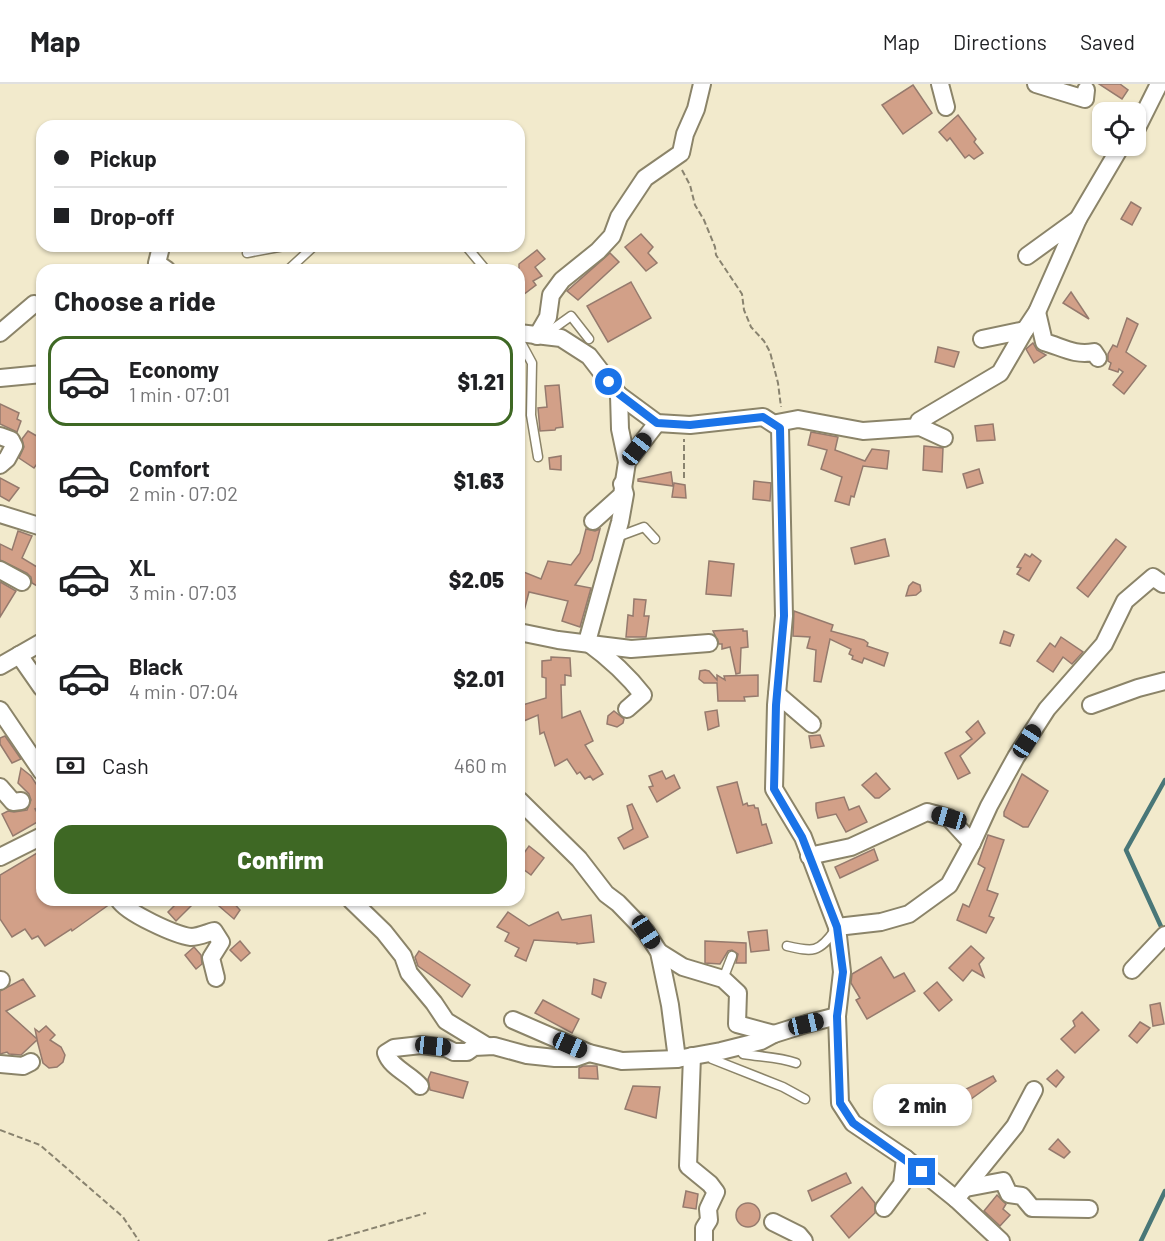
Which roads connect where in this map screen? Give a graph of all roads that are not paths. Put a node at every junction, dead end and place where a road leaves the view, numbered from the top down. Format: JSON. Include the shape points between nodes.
{"nodes":[{"id":1,"x":702,"y":84,"type":"edge"},
{"id":2,"x":940,"y":84,"type":"edge"},
{"id":3,"x":1036,"y":84,"type":"edge"},
{"id":4,"x":1159,"y":84,"type":"edge"},
{"id":5,"x":1086,"y":90,"type":"dead end"},
{"id":6,"x":946,"y":107,"type":"dead end"},
{"id":7,"x":1146,"y":110,"type":"edge"},
{"id":8,"x":1115,"y":156,"type":"edge"},
{"id":9,"x":1078,"y":219,"type":"junction"},
{"id":10,"x":252,"y":252,"type":"edge"},
{"id":11,"x":308,"y":252,"type":"edge"},
{"id":12,"x":471,"y":252,"type":"edge"},
{"id":13,"x":247,"y":253,"type":"dead end"},
{"id":14,"x":1027,"y":256,"type":"dead end"},
{"id":15,"x":294,"y":264,"type":"edge"},
{"id":16,"x":481,"y":264,"type":"edge"},
{"id":17,"x":34,"y":304,"type":"dead end"},
{"id":18,"x":1037,"y":312,"type":"junction"},
{"id":19,"x":1025,"y":330,"type":"junction"},
{"id":20,"x":0,"y":333,"type":"edge"},
{"id":21,"x":525,"y":334,"type":"edge"},
{"id":22,"x":537,"y":336,"type":"junction"},
{"id":23,"x":589,"y":339,"type":"dead end"},
{"id":24,"x":982,"y":339,"type":"dead end"},
{"id":25,"x":525,"y":350,"type":"edge"},
{"id":26,"x":1098,"y":358,"type":"dead end"},
{"id":27,"x":36,"y":375,"type":"edge"},
{"id":28,"x":0,"y":378,"type":"edge"},
{"id":29,"x":619,"y":394,"type":"junction"},
{"id":30,"x":919,"y":421,"type":"dead end"},
{"id":31,"x":657,"y":423,"type":"junction"},
{"id":32,"x":777,"y":423,"type":"road end"},
{"id":33,"x":0,"y":436,"type":"edge"},
{"id":34,"x":944,"y":438,"type":"dead end"},
{"id":35,"x":538,"y":457,"type":"dead end"},
{"id":36,"x":627,"y":462,"type":"junction"},
{"id":37,"x":0,"y":465,"type":"edge"},
{"id":38,"x":622,"y":484,"type":"junction"},
{"id":39,"x":0,"y":514,"type":"edge"},
{"id":40,"x":593,"y":521,"type":"dead end"},
{"id":41,"x":36,"y":525,"type":"edge"},
{"id":42,"x":616,"y":537,"type":"junction"},
{"id":43,"x":655,"y":539,"type":"dead end"},
{"id":44,"x":0,"y":570,"type":"edge"},
{"id":45,"x":22,"y":582,"type":"dead end"},
{"id":46,"x":1163,"y":584,"type":"dead end"},
{"id":47,"x":525,"y":633,"type":"edge"},
{"id":48,"x":587,"y":642,"type":"junction"},
{"id":49,"x":709,"y":643,"type":"dead end"},
{"id":50,"x":36,"y":645,"type":"edge"},
{"id":51,"x":19,"y":655,"type":"junction"},
{"id":52,"x":0,"y":666,"type":"edge"},
{"id":53,"x":36,"y":679,"type":"edge"},
{"id":54,"x":1165,"y":681,"type":"edge"},
{"id":55,"x":777,"y":694,"type":"junction"},
{"id":56,"x":1091,"y":705,"type":"dead end"},
{"id":57,"x":627,"y":709,"type":"dead end"},
{"id":58,"x":0,"y":710,"type":"edge"},
{"id":59,"x":812,"y":724,"type":"dead end"},
{"id":60,"x":36,"y":763,"type":"edge"},
{"id":61,"x":0,"y":787,"type":"edge"},
{"id":62,"x":21,"y":801,"type":"dead end"},
{"id":63,"x":525,"y":806,"type":"edge"},
{"id":64,"x":36,"y":839,"type":"edge"},
{"id":65,"x":972,"y":843,"type":"junction"},
{"id":66,"x":809,"y":856,"type":"junction"},
{"id":67,"x":0,"y":857,"type":"edge"},
{"id":68,"x":123,"y":906,"type":"edge"},
{"id":69,"x":357,"y":906,"type":"edge"},
{"id":70,"x":837,"y":927,"type":"junction"},
{"id":71,"x":1161,"y":939,"type":"edge"},
{"id":72,"x":787,"y":946,"type":"dead end"},
{"id":73,"x":659,"y":952,"type":"junction"},
{"id":74,"x":732,"y":956,"type":"dead end"},
{"id":75,"x":1132,"y":970,"type":"dead end"},
{"id":76,"x":216,"y":978,"type":"dead end"},
{"id":77,"x":723,"y":979,"type":"junction"},
{"id":78,"x":837,"y":1016,"type":"junction"},
{"id":79,"x":513,"y":1020,"type":"dead end"},
{"id":80,"x":774,"y":1034,"type":"junction"},
{"id":81,"x":487,"y":1046,"type":"junction"},
{"id":82,"x":738,"y":1047,"type":"junction"},
{"id":83,"x":589,"y":1053,"type":"junction"},
{"id":84,"x":692,"y":1056,"type":"junction"},
{"id":85,"x":31,"y":1062,"type":"dead end"},
{"id":86,"x":796,"y":1063,"type":"dead end"},
{"id":87,"x":0,"y":1064,"type":"edge"},
{"id":88,"x":420,"y":1086,"type":"dead end"},
{"id":89,"x":1034,"y":1090,"type":"dead end"},
{"id":90,"x":805,"y":1099,"type":"dead end"},
{"id":91,"x":905,"y":1158,"type":"junction"},
{"id":92,"x":961,"y":1194,"type":"junction"},
{"id":93,"x":884,"y":1208,"type":"dead end"},
{"id":94,"x":1089,"y":1209,"type":"dead end"},
{"id":95,"x":772,"y":1222,"type":"dead end"},
{"id":96,"x":704,"y":1241,"type":"edge"},
{"id":97,"x":804,"y":1241,"type":"edge"},
{"id":98,"x":1001,"y":1241,"type":"edge"}],
"edges":[{"from":1,"to":22,"type":"street","via":[[681,153],[645,178],[619,217],[612,236],[550,295],[548,317]]},
{"from":2,"to":6,"type":"street"},
{"from":3,"to":5,"type":"street","via":[[1085,99]]},
{"from":4,"to":7,"type":"street"},
{"from":8,"to":9,"type":"street"},
{"from":9,"to":14,"type":"street"},
{"from":9,"to":18,"type":"street"},
{"from":10,"to":13,"type":"lane"},
{"from":11,"to":15,"type":"lane"},
{"from":12,"to":16,"type":"lane"},
{"from":17,"to":20,"type":"street"},
{"from":18,"to":19,"type":"street"},
{"from":18,"to":26,"type":"street","via":[[1044,342],[1071,353],[1094,352]]},
{"from":19,"to":24,"type":"street"},
{"from":19,"to":30,"type":"street","via":[[1000,373]]},
{"from":21,"to":22,"type":"street"},
{"from":22,"to":23,"type":"lane","via":[[550,332],[571,315]]},
{"from":22,"to":29,"type":"street","via":[[561,338],[589,356]]},
{"from":25,"to":35,"type":"lane","via":[[532,363],[531,415]]},
{"from":27,"to":28,"type":"street"},
{"from":29,"to":31,"type":"street"},
{"from":29,"to":36,"type":"street","via":[[620,429]]},
{"from":31,"to":36,"type":"street"},
{"from":31,"to":55,"type":"street","via":[[690,425],[763,417],[780,428],[784,616]]},
{"from":32,"to":34,"type":"street","via":[[798,418],[863,431],[920,427]]},
{"from":33,"to":37,"type":"street","via":[[11,440],[14,446]]},
{"from":36,"to":38,"type":"street"},
{"from":38,"to":40,"type":"street","via":[[622,495]]},
{"from":38,"to":42,"type":"street","via":[[625,494]]},
{"from":39,"to":41,"type":"street"},
{"from":42,"to":43,"type":"lane","via":[[644,528]]},
{"from":42,"to":48,"type":"street"},
{"from":44,"to":45,"type":"street"},
{"from":46,"to":65,"type":"street","via":[[1153,577],[1125,602],[1104,644],[1047,710],[1016,757]]},
{"from":47,"to":48,"type":"street"},
{"from":48,"to":49,"type":"street","via":[[631,649]]},
{"from":48,"to":57,"type":"street","via":[[619,667],[643,694]]},
{"from":50,"to":51,"type":"street"},
{"from":51,"to":52,"type":"street"},
{"from":51,"to":53,"type":"street"},
{"from":54,"to":56,"type":"street"},
{"from":55,"to":59,"type":"street"},
{"from":55,"to":66,"type":"street","via":[[774,789]]},
{"from":58,"to":60,"type":"street"},
{"from":61,"to":62,"type":"street","via":[[13,802]]},
{"from":63,"to":73,"type":"street","via":[[646,932]]},
{"from":64,"to":67,"type":"street"},
{"from":65,"to":66,"type":"street","via":[[949,818],[927,812],[851,847]]},
{"from":65,"to":70,"type":"street","via":[[949,885],[909,914]]},
{"from":66,"to":70,"type":"street"},
{"from":68,"to":76,"type":"street","via":[[154,924],[192,937],[214,931],[220,942],[212,958]]},
{"from":69,"to":81,"type":"street","via":[[403,956],[409,973],[446,1021]]},
{"from":70,"to":72,"type":"lane","via":[[824,946],[807,951]]},
{"from":70,"to":78,"type":"street","via":[[843,972]]},
{"from":71,"to":75,"type":"street"},
{"from":73,"to":77,"type":"street","via":[[683,967]]},
{"from":73,"to":84,"type":"street","via":[[670,1005]]},
{"from":74,"to":77,"type":"lane"},
{"from":77,"to":80,"type":"street","via":[[738,993],[734,1026]]},
{"from":78,"to":80,"type":"street"},
{"from":78,"to":91,"type":"street","via":[[840,1103],[853,1123]]},
{"from":79,"to":83,"type":"street"},
{"from":80,"to":82,"type":"street"},
{"from":81,"to":83,"type":"street","via":[[555,1058]]},
{"from":81,"to":88,"type":"street","via":[[467,1052],[407,1046],[386,1053]]},
{"from":82,"to":84,"type":"street"},
{"from":82,"to":86,"type":"lane","via":[[743,1054]]},
{"from":83,"to":84,"type":"street","via":[[622,1061]]},
{"from":84,"to":90,"type":"lane","via":[[712,1059]]},
{"from":84,"to":96,"type":"street","via":[[688,1166],[716,1192],[708,1209]]},
{"from":85,"to":87,"type":"street","via":[[23,1066]]},
{"from":89,"to":92,"type":"street","via":[[1015,1126]]},
{"from":91,"to":92,"type":"street"},
{"from":91,"to":93,"type":"street","via":[[902,1184]]},
{"from":92,"to":94,"type":"street","via":[[1003,1181],[1009,1194],[1022,1196],[1032,1208]]},
{"from":92,"to":98,"type":"street"},
{"from":95,"to":97,"type":"street"}]}
